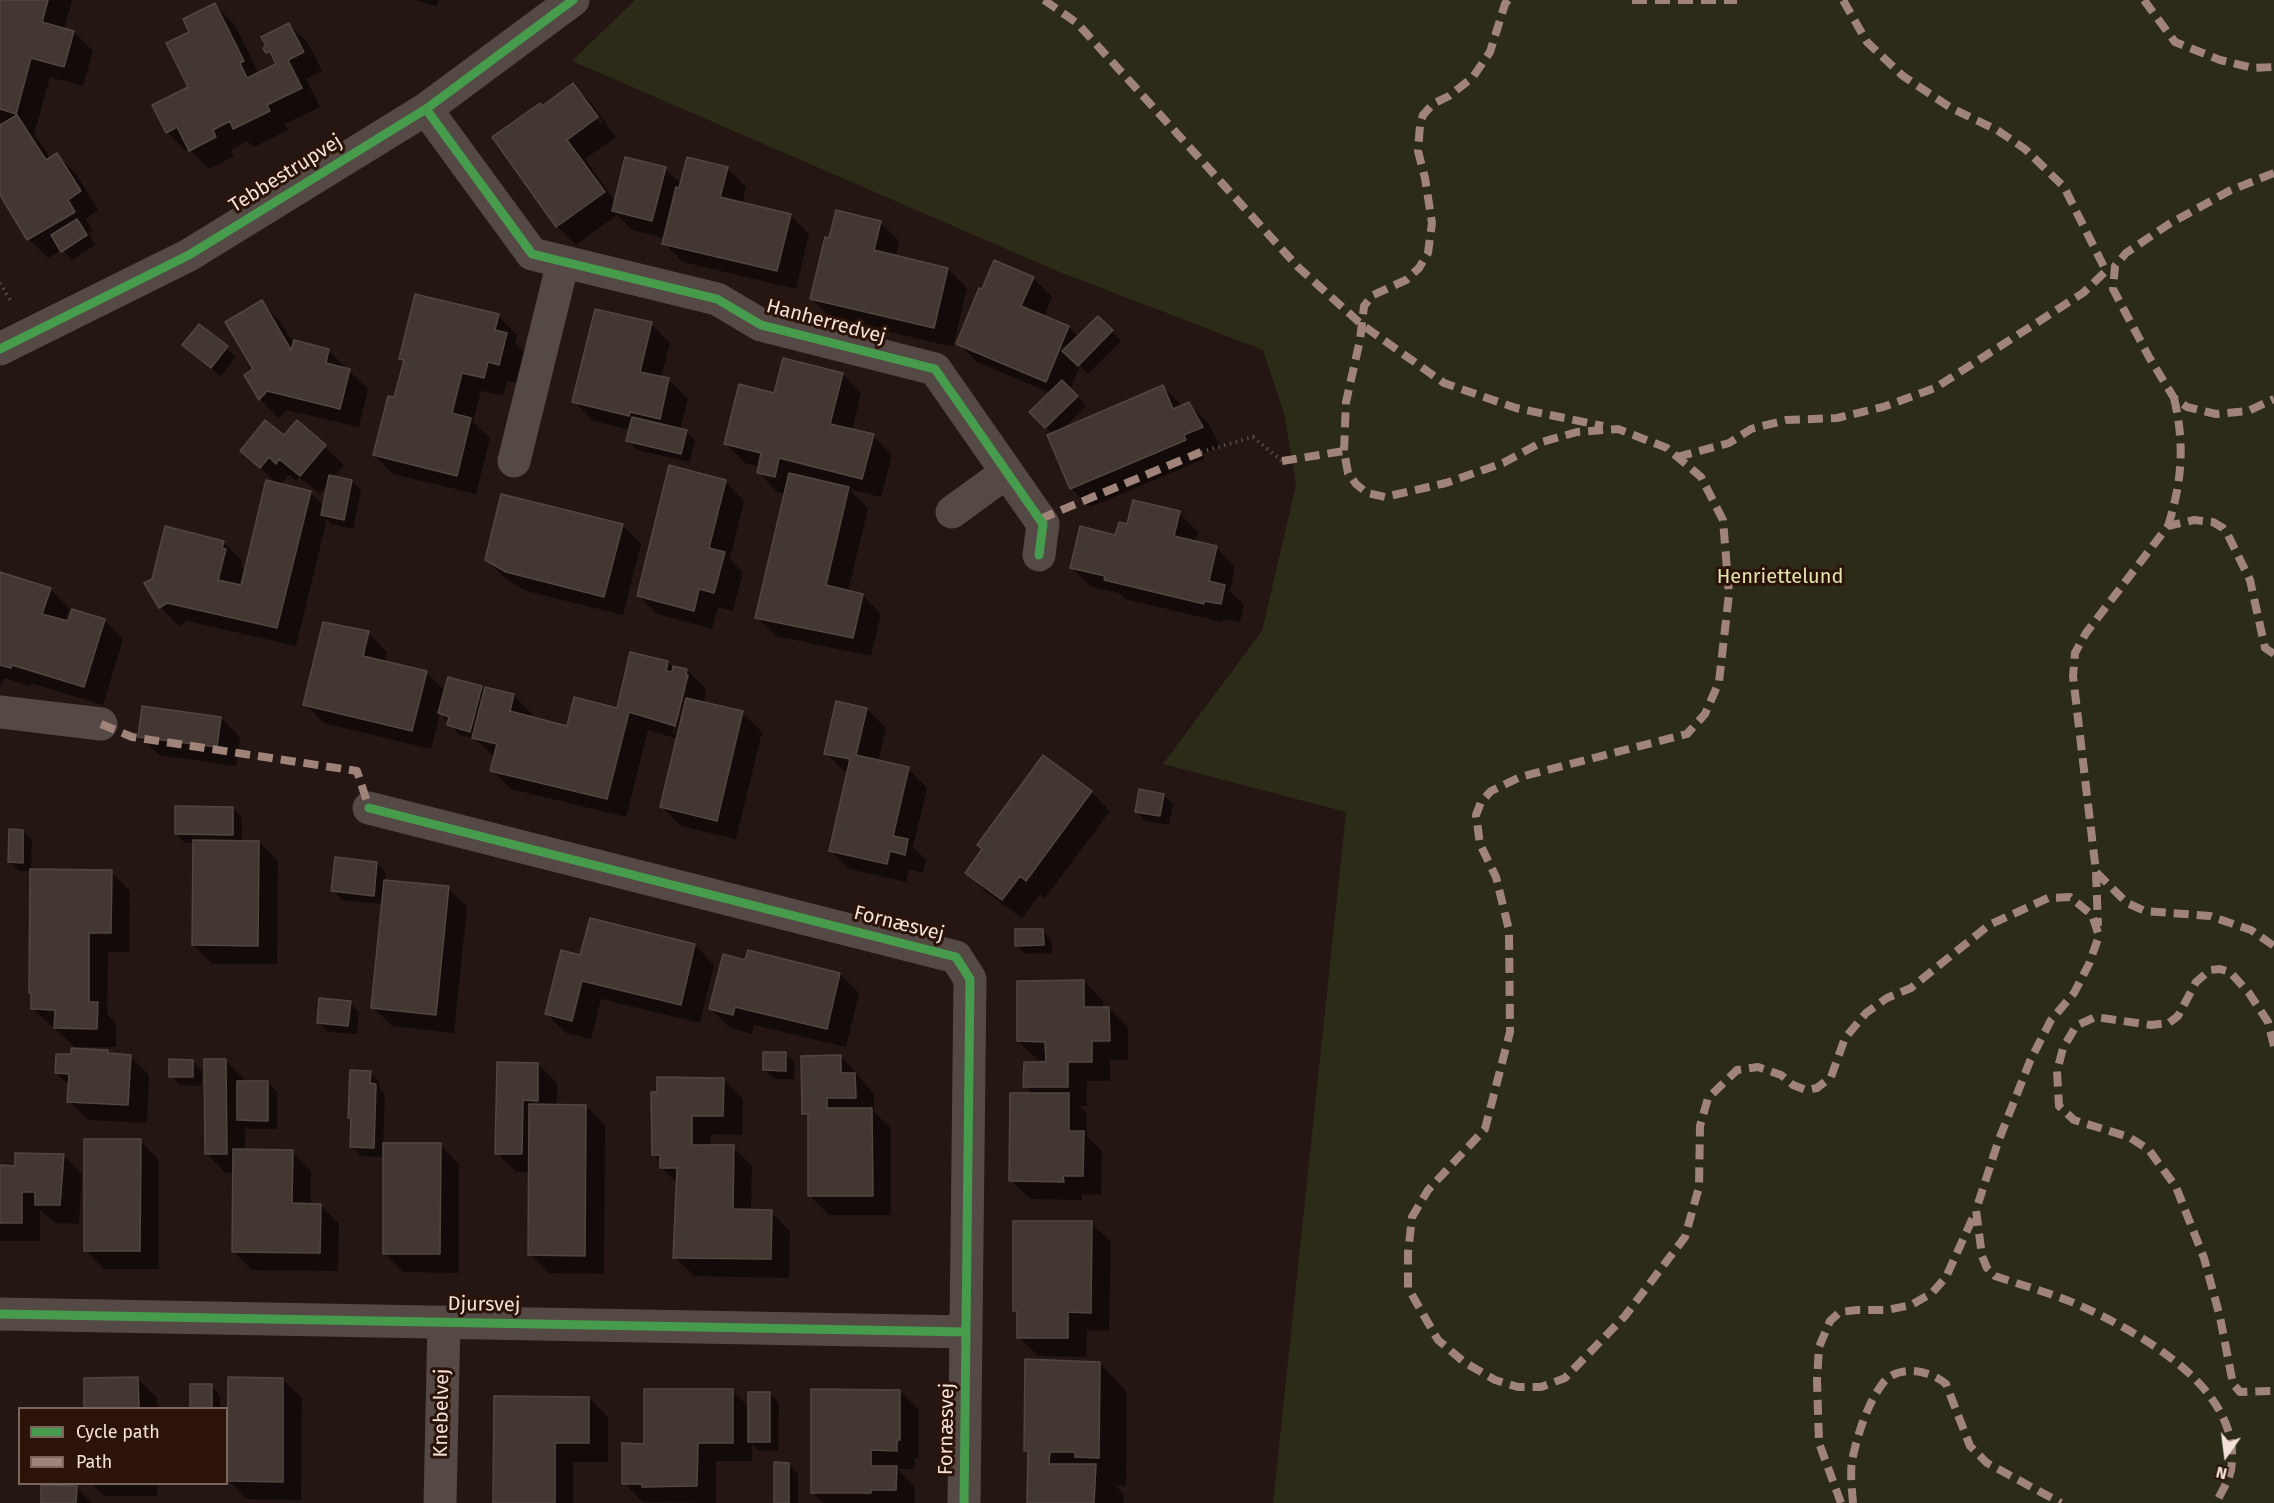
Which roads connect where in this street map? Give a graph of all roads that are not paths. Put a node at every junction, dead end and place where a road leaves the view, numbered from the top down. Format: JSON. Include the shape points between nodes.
{"nodes":[{"id":1,"x":573,"y":0,"type":"edge"},
{"id":2,"x":426,"y":109,"type":"junction"},
{"id":3,"x":563,"y":262,"type":"junction"},
{"id":4,"x":0,"y":349,"type":"edge"},
{"id":5,"x":514,"y":461,"type":"dead end"},
{"id":6,"x":1007,"y":472,"type":"junction"},
{"id":7,"x":952,"y":512,"type":"dead end"},
{"id":8,"x":1039,"y":555,"type":"dead end"},
{"id":9,"x":0,"y":712,"type":"edge"},
{"id":10,"x":101,"y":724,"type":"dead end"},
{"id":11,"x":369,"y":808,"type":"dead end"},
{"id":12,"x":0,"y":1314,"type":"edge"},
{"id":13,"x":444,"y":1322,"type":"junction"},
{"id":14,"x":966,"y":1332,"type":"junction"},
{"id":15,"x":440,"y":1503,"type":"edge"},
{"id":16,"x":964,"y":1503,"type":"edge"}],
"edges":[{"from":1,"to":2,"type":"street","name":"Tebbestrupvej"},
{"from":2,"to":3,"type":"street","name":"Hanherredvej","via":[[532,254]]},
{"from":2,"to":4,"type":"street","name":"Tebbestrupvej","via":[[189,255]]},
{"from":3,"to":5,"type":"street"},
{"from":3,"to":6,"type":"street","name":"Hanherredvej","via":[[717,299],[761,325],[935,369]]},
{"from":6,"to":7,"type":"street"},
{"from":6,"to":8,"type":"street","name":"Hanherredvej","via":[[1043,524]]},
{"from":9,"to":10,"type":"street"},
{"from":11,"to":14,"type":"street","name":"Fornæsvej","via":[[956,957],[970,979]]},
{"from":12,"to":13,"type":"street","name":"Djursvej"},
{"from":13,"to":14,"type":"street","name":"Djursvej"},
{"from":13,"to":15,"type":"street","name":"Knebelvej"},
{"from":14,"to":16,"type":"street","name":"Fornæsvej"}]}
